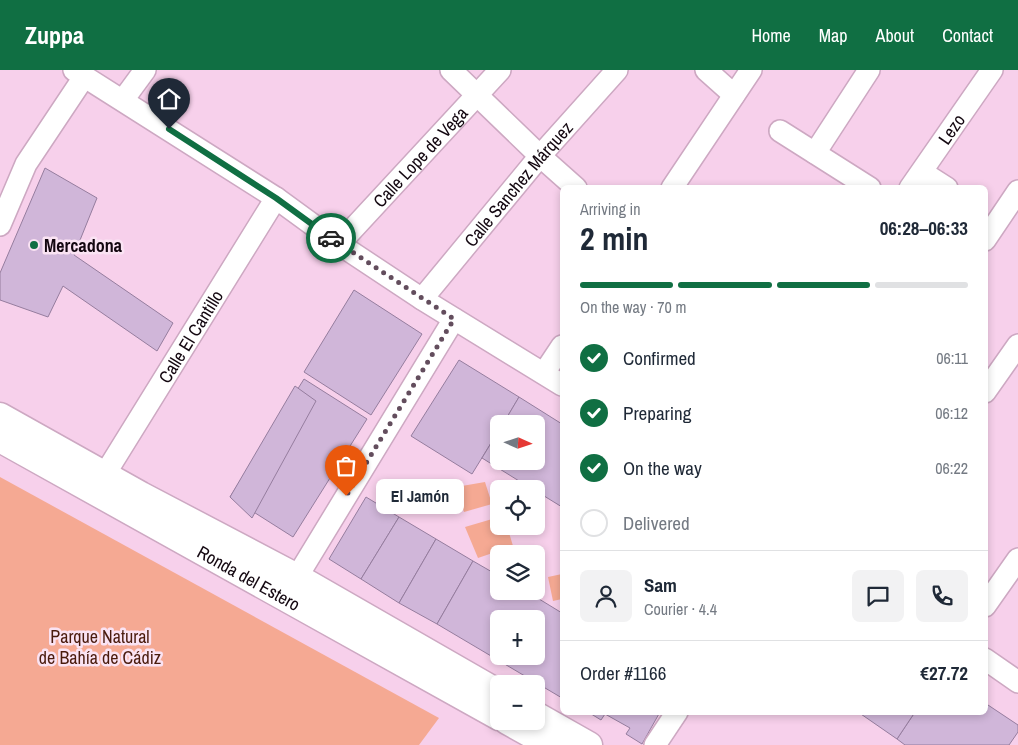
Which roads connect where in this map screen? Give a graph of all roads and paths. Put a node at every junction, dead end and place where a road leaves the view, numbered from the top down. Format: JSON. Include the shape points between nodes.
{"nodes":[{"id":1,"x":145,"y":70,"type":"edge"},
{"id":2,"x":451,"y":70,"type":"edge"},
{"id":3,"x":500,"y":70,"type":"edge"},
{"id":4,"x":617,"y":70,"type":"edge"},
{"id":5,"x":706,"y":70,"type":"edge"},
{"id":6,"x":751,"y":70,"type":"edge"},
{"id":7,"x":869,"y":70,"type":"edge"},
{"id":8,"x":992,"y":70,"type":"edge"},
{"id":9,"x":79,"y":73,"type":"edge"},
{"id":10,"x":476,"y":95,"type":"junction"},
{"id":11,"x":734,"y":95,"type":"junction"},
{"id":12,"x":123,"y":100,"type":"junction"},
{"id":13,"x":780,"y":131,"type":"dead end"},
{"id":14,"x":815,"y":153,"type":"junction"},
{"id":15,"x":540,"y":156,"type":"junction"},
{"id":16,"x":916,"y":180,"type":"edge"},
{"id":17,"x":573,"y":185,"type":"edge"},
{"id":18,"x":674,"y":185,"type":"edge"},
{"id":19,"x":865,"y":185,"type":"edge"},
{"id":20,"x":935,"y":185,"type":"edge"},
{"id":21,"x":1018,"y":191,"type":"edge"},
{"id":22,"x":276,"y":198,"type":"junction"},
{"id":23,"x":992,"y":215,"type":"edge"},
{"id":24,"x":0,"y":225,"type":"edge"},
{"id":25,"x":988,"y":229,"type":"edge"},
{"id":26,"x":339,"y":244,"type":"junction"},
{"id":27,"x":422,"y":299,"type":"junction"},
{"id":28,"x":454,"y":319,"type":"junction"},
{"id":29,"x":1018,"y":345,"type":"edge"},
{"id":30,"x":560,"y":349,"type":"edge"},
{"id":31,"x":544,"y":374,"type":"junction"},
{"id":32,"x":560,"y":384,"type":"edge"},
{"id":33,"x":988,"y":388,"type":"edge"},
{"id":34,"x":0,"y":416,"type":"edge"},
{"id":35,"x":0,"y":439,"type":"edge"},
{"id":36,"x":105,"y":474,"type":"junction"},
{"id":37,"x":1018,"y":559,"type":"edge"},
{"id":38,"x":296,"y":577,"type":"junction"},
{"id":39,"x":988,"y":602,"type":"edge"},
{"id":40,"x":988,"y":661,"type":"edge"},
{"id":41,"x":1018,"y":682,"type":"edge"},
{"id":42,"x":490,"y":688,"type":"edge"},
{"id":43,"x":490,"y":712,"type":"edge"},
{"id":44,"x":675,"y":715,"type":"edge"},
{"id":45,"x":545,"y":719,"type":"edge"},
{"id":46,"x":523,"y":730,"type":"edge"},
{"id":47,"x":550,"y":745,"type":"edge"},
{"id":48,"x":589,"y":745,"type":"edge"},
{"id":49,"x":655,"y":745,"type":"edge"}],
"edges":[{"from":1,"to":12,"type":"street"},
{"from":2,"to":10,"type":"street"},
{"from":3,"to":10,"type":"street","name":"Calle Lope de Vega"},
{"from":4,"to":15,"type":"street","name":"Calle Sanchez Márquez"},
{"from":5,"to":11,"type":"street"},
{"from":6,"to":11,"type":"street"},
{"from":7,"to":14,"type":"street"},
{"from":8,"to":16,"type":"street","name":"Lezo"},
{"from":9,"to":12,"type":"street"},
{"from":9,"to":24,"type":"street","via":[[26,164]]},
{"from":10,"to":15,"type":"street"},
{"from":10,"to":26,"type":"street","name":"Calle Lope de Vega"},
{"from":11,"to":18,"type":"street"},
{"from":12,"to":22,"type":"street"},
{"from":13,"to":14,"type":"street"},
{"from":14,"to":19,"type":"street"},
{"from":15,"to":17,"type":"street"},
{"from":15,"to":27,"type":"street","name":"Calle Sanchez Márquez"},
{"from":16,"to":20,"type":"street"},
{"from":21,"to":23,"type":"street"},
{"from":22,"to":26,"type":"street"},
{"from":22,"to":36,"type":"street","name":"Calle El Cantillo"},
{"from":23,"to":25,"type":"street"},
{"from":26,"to":27,"type":"street"},
{"from":27,"to":28,"type":"street"},
{"from":28,"to":31,"type":"street"},
{"from":28,"to":38,"type":"street"},
{"from":29,"to":33,"type":"street"},
{"from":30,"to":31,"type":"street"},
{"from":31,"to":32,"type":"street"},
{"from":34,"to":36,"type":"street","name":"Ronda del Estero"},
{"from":35,"to":43,"type":"street","name":"Ronda del Estero"},
{"from":36,"to":38,"type":"street","name":"Ronda del Estero"},
{"from":37,"to":39,"type":"street"},
{"from":38,"to":42,"type":"street","name":"Ronda del Estero"},
{"from":40,"to":41,"type":"street"},
{"from":44,"to":49,"type":"street"},
{"from":45,"to":48,"type":"street"},
{"from":46,"to":47,"type":"street"}]}
